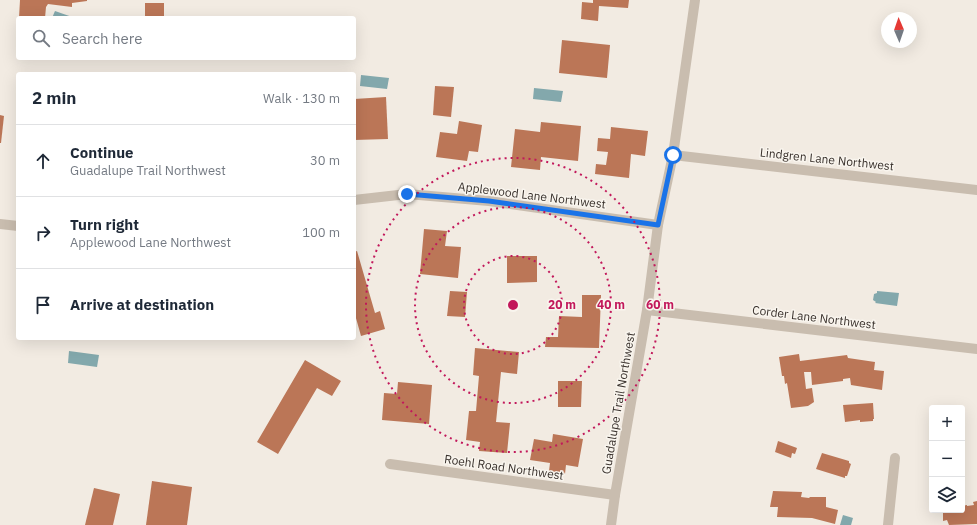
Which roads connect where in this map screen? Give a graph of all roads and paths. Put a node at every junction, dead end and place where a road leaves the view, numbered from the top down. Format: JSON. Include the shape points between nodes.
{"nodes":[{"id":1,"x":694,"y":0,"type":"edge"},
{"id":2,"x":673,"y":155,"type":"junction"},
{"id":3,"x":977,"y":190,"type":"edge"},
{"id":4,"x":356,"y":200,"type":"edge"},
{"id":5,"x":0,"y":224,"type":"edge"},
{"id":6,"x":658,"y":225,"type":"junction"},
{"id":7,"x":16,"y":226,"type":"edge"},
{"id":8,"x":647,"y":310,"type":"junction"},
{"id":9,"x":977,"y":349,"type":"edge"},
{"id":10,"x":895,"y":458,"type":"dead end"},
{"id":11,"x":390,"y":464,"type":"dead end"},
{"id":12,"x":615,"y":495,"type":"junction"},
{"id":13,"x":611,"y":525,"type":"edge"},
{"id":14,"x":888,"y":525,"type":"edge"}],
"edges":[{"from":1,"to":2,"type":"street","name":"Guadalupe Trail Northwest"},
{"from":2,"to":3,"type":"street","name":"Lindgren Lane Northwest"},
{"from":2,"to":6,"type":"street","name":"Guadalupe Trail Northwest"},
{"from":4,"to":6,"type":"street","name":"Applewood Lane Northwest","via":[[415,194],[489,201]]},
{"from":5,"to":7,"type":"street"},
{"from":6,"to":8,"type":"street","name":"Guadalupe Trail Northwest"},
{"from":8,"to":9,"type":"street","name":"Corder Lane Northwest"},
{"from":8,"to":12,"type":"street","name":"Guadalupe Trail Northwest"},
{"from":10,"to":14,"type":"street"},
{"from":11,"to":12,"type":"street","name":"Roehl Road Northwest"},
{"from":12,"to":13,"type":"street","name":"Guadalupe Trail Northwest"}]}
